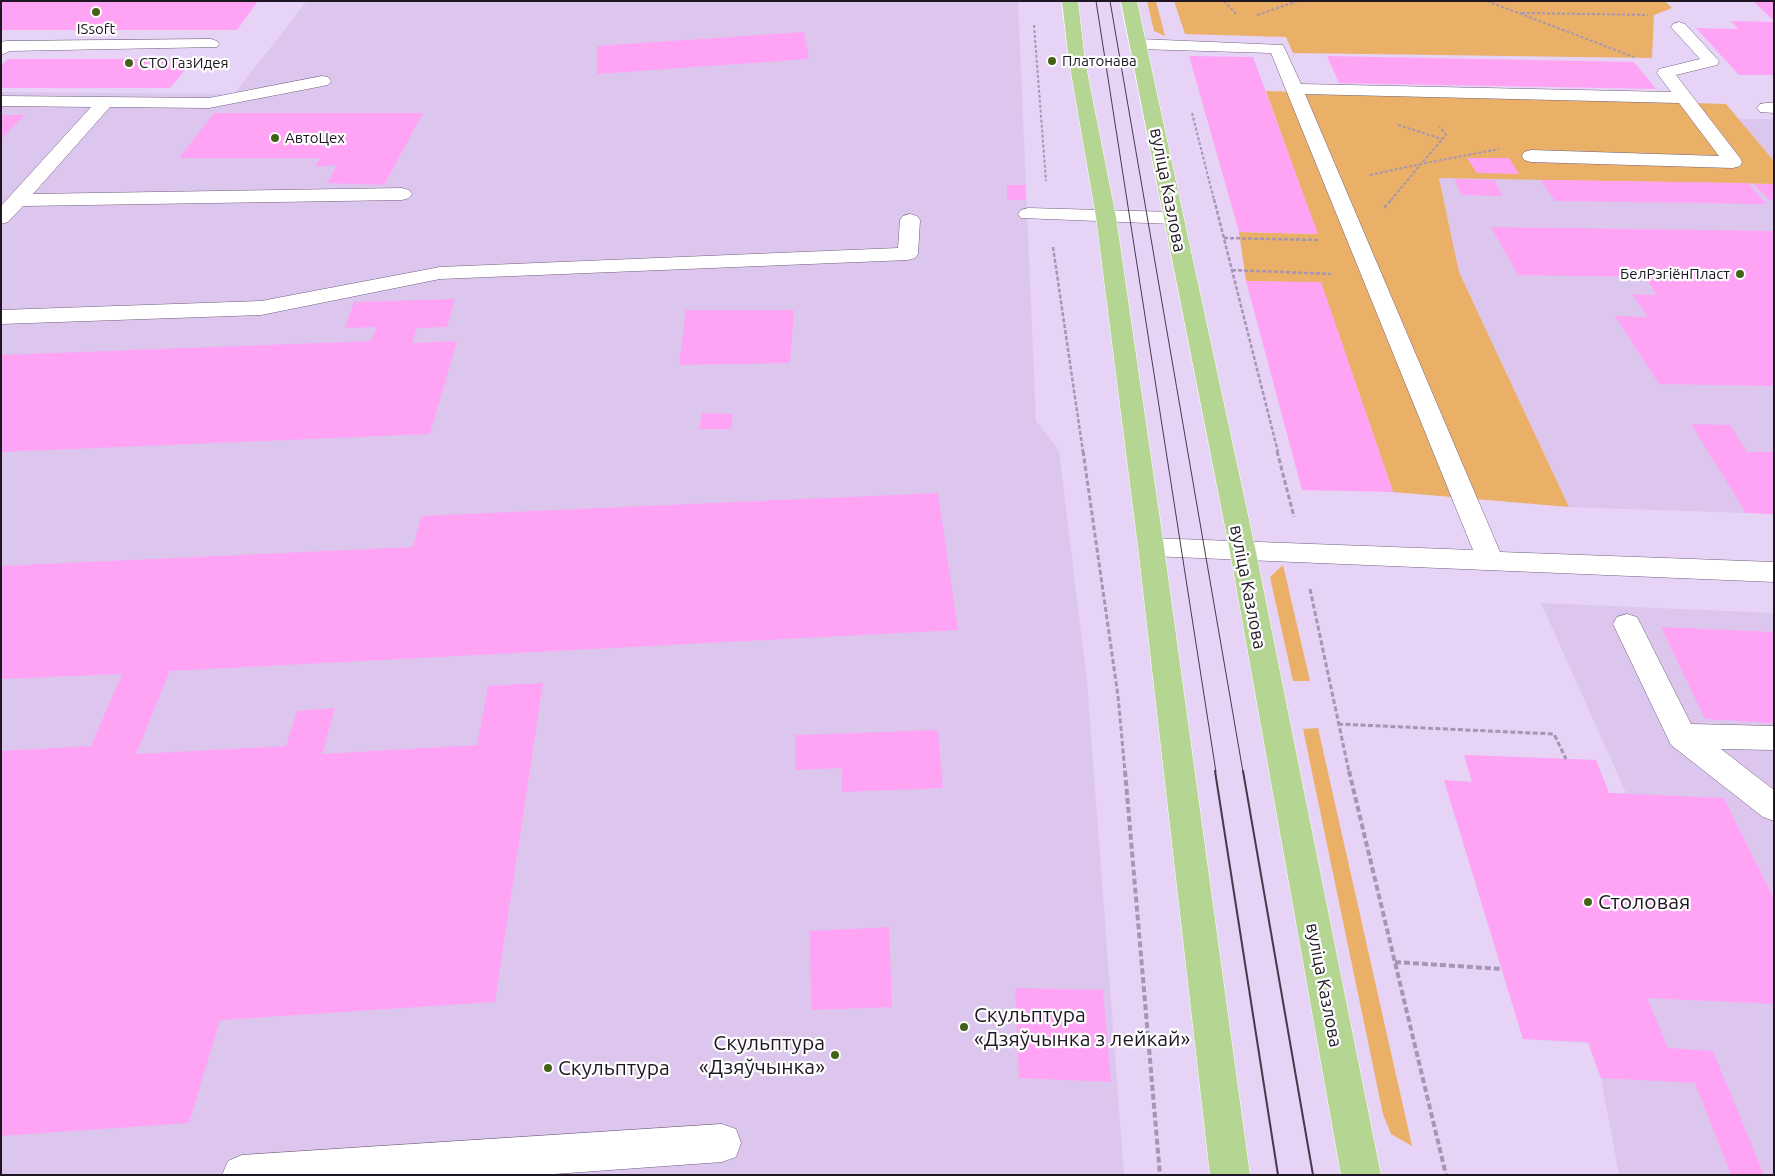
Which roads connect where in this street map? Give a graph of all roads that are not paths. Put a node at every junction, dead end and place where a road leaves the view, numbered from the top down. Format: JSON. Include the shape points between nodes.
{"nodes":[{"id":1,"x":1070,"y":1,"type":"edge"},
{"id":2,"x":1128,"y":1,"type":"edge"},
{"id":3,"x":1679,"y":27,"type":"dead end"},
{"id":4,"x":211,"y":44,"type":"dead end"},
{"id":5,"x":1138,"y":44,"type":"junction"},
{"id":6,"x":1,"y":50,"type":"edge"},
{"id":7,"x":322,"y":81,"type":"dead end"},
{"id":8,"x":1294,"y":89,"type":"junction"},
{"id":9,"x":1684,"y":98,"type":"junction"},
{"id":10,"x":1,"y":101,"type":"edge"},
{"id":11,"x":105,"y":102,"type":"junction"},
{"id":12,"x":1531,"y":156,"type":"dead end"},
{"id":13,"x":402,"y":194,"type":"dead end"},
{"id":14,"x":17,"y":200,"type":"junction"},
{"id":15,"x":1028,"y":214,"type":"dead end"},
{"id":16,"x":1106,"y":217,"type":"junction"},
{"id":17,"x":1,"y":218,"type":"edge"},
{"id":18,"x":1173,"y":218,"type":"junction"},
{"id":19,"x":910,"y":220,"type":"dead end"},
{"id":20,"x":1,"y":317,"type":"edge"},
{"id":21,"x":1151,"y":547,"type":"junction"},
{"id":22,"x":1242,"y":552,"type":"junction"},
{"id":23,"x":1491,"y":561,"type":"junction"},
{"id":24,"x":1774,"y":572,"type":"edge"},
{"id":25,"x":1627,"y":624,"type":"dead end"},
{"id":26,"x":1682,"y":736,"type":"junction"},
{"id":27,"x":1774,"y":738,"type":"edge"},
{"id":28,"x":1774,"y":808,"type":"edge"},
{"id":29,"x":722,"y":1143,"type":"dead end"},
{"id":30,"x":242,"y":1175,"type":"edge"},
{"id":31,"x":1230,"y":1175,"type":"edge"},
{"id":32,"x":1361,"y":1175,"type":"edge"}],
"edges":[{"from":1,"to":16,"type":"main road","via":[[1077,61]]},
{"from":2,"to":5,"type":"main road","name":"вуліца Казлова"},
{"from":3,"to":9,"type":"lane","via":[[1711,62],[1665,73]]},
{"from":4,"to":6,"type":"lane","via":[[6,46]]},
{"from":5,"to":8,"type":"lane","via":[[1277,48]]},
{"from":5,"to":18,"type":"main road","name":"вуліца Казлова"},
{"from":7,"to":11,"type":"lane","via":[[209,103]]},
{"from":8,"to":9,"type":"lane"},
{"from":8,"to":23,"type":"lane"},
{"from":9,"to":12,"type":"lane","via":[[1734,162]]},
{"from":10,"to":11,"type":"lane"},
{"from":11,"to":14,"type":"lane"},
{"from":13,"to":14,"type":"lane"},
{"from":14,"to":17,"type":"lane"},
{"from":15,"to":16,"type":"lane"},
{"from":16,"to":18,"type":"lane"},
{"from":16,"to":21,"type":"main road"},
{"from":18,"to":22,"type":"main road","name":"вуліца Казлова"},
{"from":19,"to":20,"type":"lane","via":[[908,254],[440,273],[261,308]]},
{"from":21,"to":22,"type":"lane"},
{"from":21,"to":31,"type":"main road"},
{"from":22,"to":23,"type":"lane"},
{"from":22,"to":32,"type":"main road","name":"вуліца Казлова"},
{"from":23,"to":24,"type":"lane"},
{"from":25,"to":26,"type":"lane"},
{"from":26,"to":27,"type":"lane"},
{"from":26,"to":28,"type":"lane"},
{"from":29,"to":30,"type":"lane"}]}
